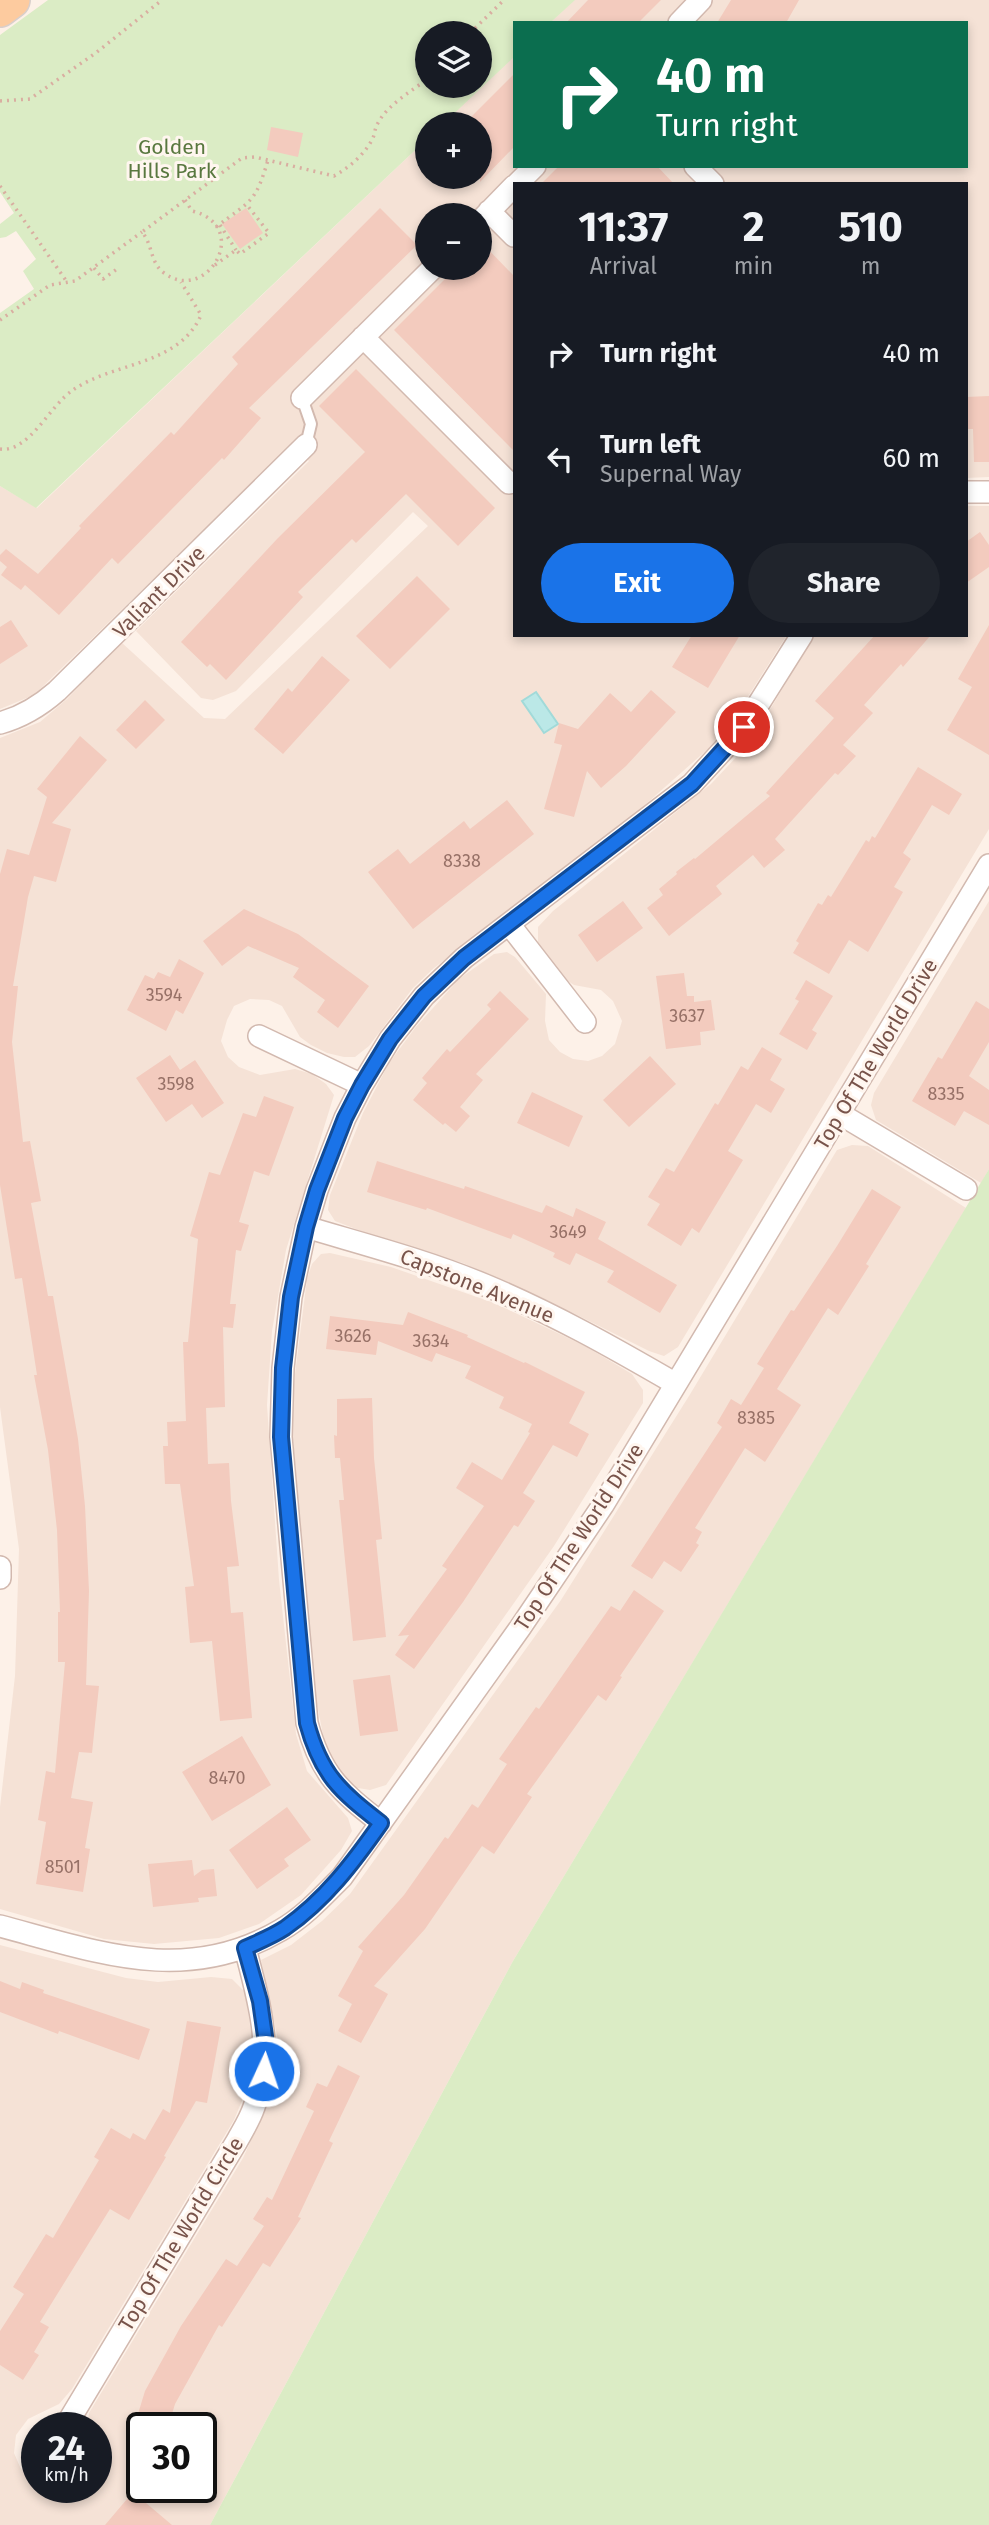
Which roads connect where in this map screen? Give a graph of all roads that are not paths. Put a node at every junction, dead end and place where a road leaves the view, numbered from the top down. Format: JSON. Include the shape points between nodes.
{"nodes":[{"id":1,"x":12,"y":0,"type":"edge"},
{"id":2,"x":701,"y":0,"type":"edge"},
{"id":3,"x":0,"y":9,"type":"edge"},
{"id":4,"x":681,"y":21,"type":"edge"},
{"id":5,"x":533,"y":168,"type":"edge"},
{"id":6,"x":697,"y":168,"type":"edge"},
{"id":7,"x":519,"y":182,"type":"edge"},
{"id":8,"x":711,"y":182,"type":"edge"},
{"id":9,"x":513,"y":188,"type":"edge"},
{"id":10,"x":492,"y":208,"type":"edge"},
{"id":11,"x":492,"y":221,"type":"edge"},
{"id":12,"x":513,"y":235,"type":"edge"},
{"id":13,"x":421,"y":280,"type":"edge"},
{"id":14,"x":363,"y":337,"type":"junction"},
{"id":15,"x":302,"y":397,"type":"joint"},
{"id":16,"x":306,"y":444,"type":"joint"},
{"id":17,"x":509,"y":482,"type":"dead end"},
{"id":18,"x":968,"y":492,"type":"edge"},
{"id":19,"x":989,"y":492,"type":"edge"},
{"id":20,"x":801,"y":637,"type":"edge"},
{"id":21,"x":0,"y":723,"type":"edge"},
{"id":22,"x":989,"y":865,"type":"edge"},
{"id":23,"x":509,"y":924,"type":"junction"},
{"id":24,"x":585,"y":1023,"type":"dead end"},
{"id":25,"x":259,"y":1036,"type":"dead end"},
{"id":26,"x":362,"y":1085,"type":"junction"},
{"id":27,"x":840,"y":1114,"type":"junction"},
{"id":28,"x":966,"y":1189,"type":"dead end"},
{"id":29,"x":306,"y":1227,"type":"junction"},
{"id":30,"x":676,"y":1384,"type":"junction"},
{"id":31,"x":0,"y":1567,"type":"edge"},
{"id":32,"x":0,"y":1578,"type":"edge"},
{"id":33,"x":381,"y":1823,"type":"junction"},
{"id":34,"x":0,"y":1926,"type":"edge"},
{"id":35,"x":245,"y":1948,"type":"junction"},
{"id":36,"x":74,"y":2412,"type":"edge"}],
"edges":[{"from":1,"to":3,"type":"main road"},
{"from":2,"to":4,"type":"street"},
{"from":5,"to":7,"type":"street"},
{"from":6,"to":8,"type":"street"},
{"from":9,"to":10,"type":"street"},
{"from":11,"to":12,"type":"street"},
{"from":13,"to":14,"type":"street"},
{"from":14,"to":15,"type":"street"},
{"from":14,"to":17,"type":"street"},
{"from":15,"to":16,"type":"lane","via":[[312,424]]},
{"from":16,"to":21,"type":"street","name":"Valiant Drive","via":[[57,691],[38,707]]},
{"from":18,"to":19,"type":"street"},
{"from":20,"to":23,"type":"street","via":[[744,727],[692,784]]},
{"from":22,"to":27,"type":"street","name":"Top Of The World Drive"},
{"from":23,"to":24,"type":"street"},
{"from":23,"to":26,"type":"street","via":[[424,996]]},
{"from":25,"to":26,"type":"street"},
{"from":26,"to":29,"type":"street","via":[[331,1152]]},
{"from":27,"to":28,"type":"street"},
{"from":27,"to":30,"type":"street","name":"Top Of The World Drive"},
{"from":29,"to":30,"type":"street","name":"Capstone Avenue","via":[[484,1284],[565,1321]]},
{"from":29,"to":33,"type":"street","via":[[291,1297],[281,1437],[307,1723],[315,1753],[330,1777]]},
{"from":30,"to":33,"type":"street","name":"Top Of The World Drive","via":[[603,1505]]},
{"from":31,"to":32,"type":"street"},
{"from":33,"to":35,"type":"street","name":"Top Of The World Drive","via":[[342,1877],[314,1906],[282,1930]]},
{"from":34,"to":35,"type":"street","name":"Top Of The World Drive","via":[[120,1958],[162,1962],[204,1959]]},
{"from":35,"to":36,"type":"street","name":"Top Of The World Circle","via":[[265,2036],[264,2071],[255,2107]]}]}
